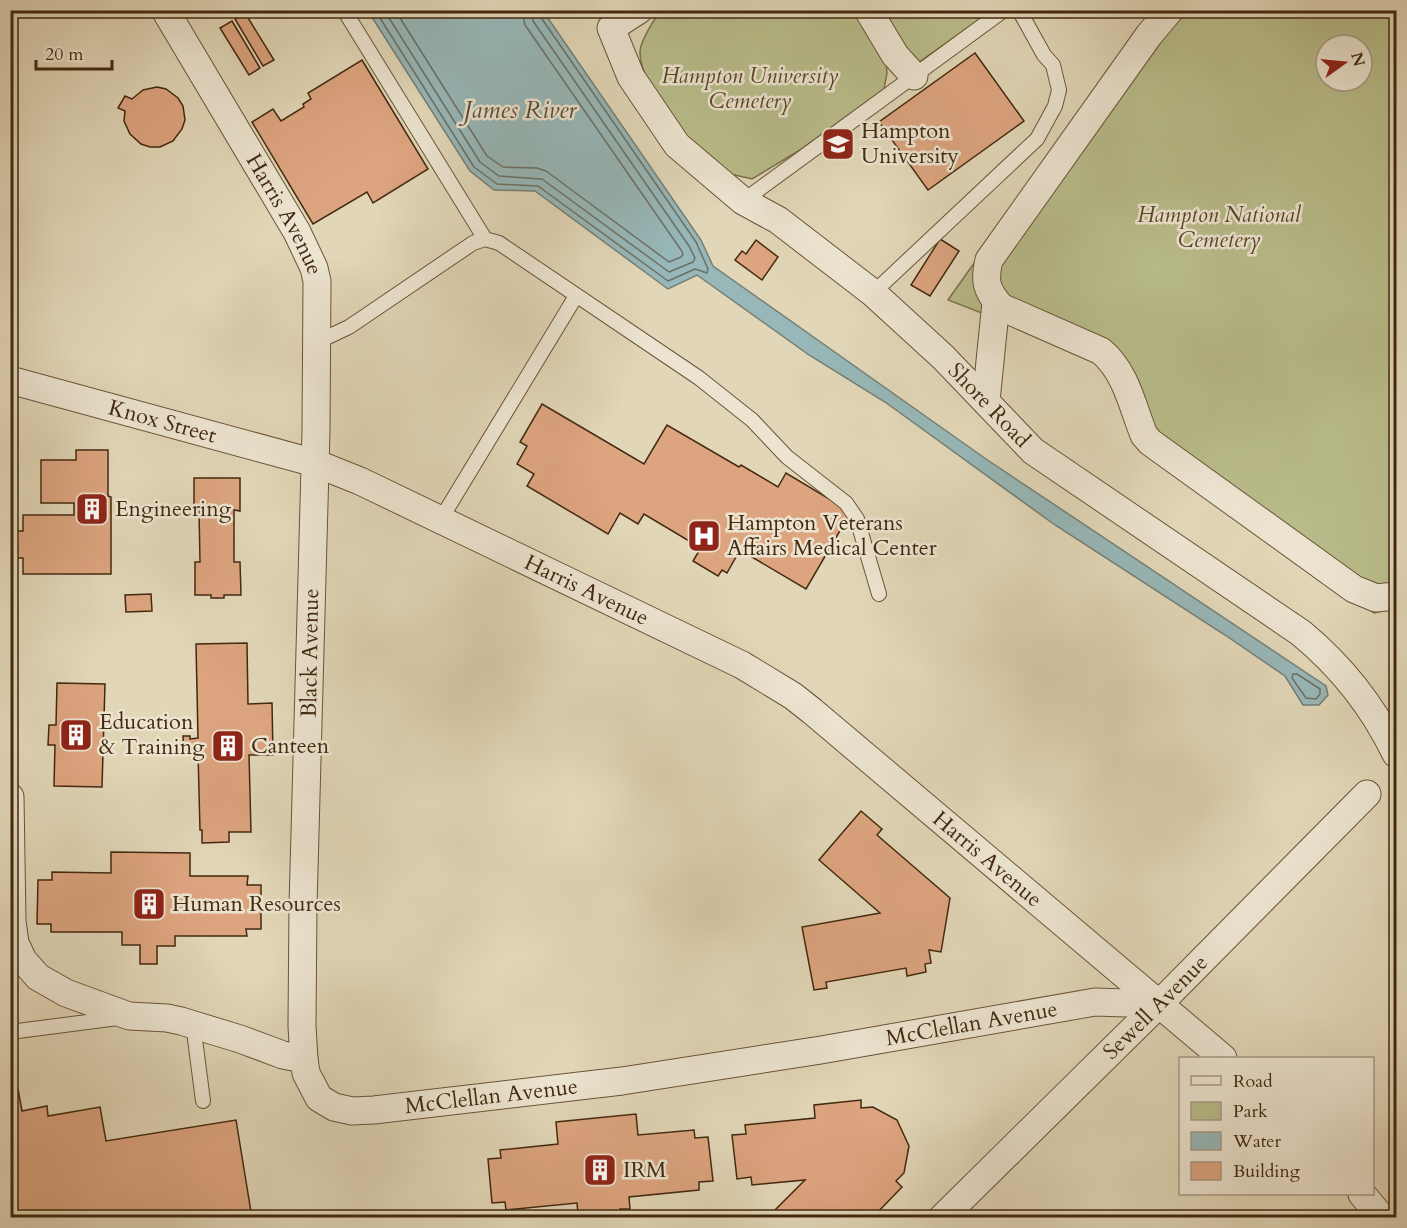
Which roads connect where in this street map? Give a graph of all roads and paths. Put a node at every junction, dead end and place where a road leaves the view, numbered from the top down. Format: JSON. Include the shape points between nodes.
{"nodes":[{"id":1,"x":165,"y":10,"type":"edge"},
{"id":2,"x":344,"y":10,"type":"edge"},
{"id":3,"x":639,"y":10,"type":"edge"},
{"id":4,"x":868,"y":10,"type":"edge"},
{"id":5,"x":1004,"y":10,"type":"edge"},
{"id":6,"x":1019,"y":10,"type":"edge"},
{"id":7,"x":1170,"y":10,"type":"edge"},
{"id":8,"x":914,"y":76,"type":"junction"},
{"id":9,"x":743,"y":201,"type":"junction"},
{"id":10,"x":485,"y":239,"type":"junction"},
{"id":11,"x":873,"y":293,"type":"junction"},
{"id":12,"x":576,"y":296,"type":"junction"},
{"id":13,"x":996,"y":302,"type":"junction"},
{"id":14,"x":317,"y":342,"type":"junction"},
{"id":15,"x":10,"y":380,"type":"edge"},
{"id":16,"x":986,"y":401,"type":"junction"},
{"id":17,"x":315,"y":464,"type":"junction"},
{"id":18,"x":441,"y":519,"type":"junction"},
{"id":19,"x":879,"y":594,"type":"dead end"},
{"id":20,"x":1396,"y":596,"type":"edge"},
{"id":21,"x":1396,"y":754,"type":"edge"},
{"id":22,"x":1367,"y":794,"type":"dead end"},
{"id":23,"x":10,"y":797,"type":"edge"},
{"id":24,"x":11,"y":809,"type":"edge"},
{"id":25,"x":1159,"y":1004,"type":"junction"},
{"id":26,"x":129,"y":1016,"type":"junction"},
{"id":27,"x":193,"y":1024,"type":"junction"},
{"id":28,"x":10,"y":1032,"type":"edge"},
{"id":29,"x":1221,"y":1057,"type":"edge"},
{"id":30,"x":304,"y":1059,"type":"junction"},
{"id":31,"x":203,"y":1101,"type":"dead end"},
{"id":32,"x":1363,"y":1195,"type":"edge"},
{"id":33,"x":942,"y":1218,"type":"edge"},
{"id":34,"x":1382,"y":1218,"type":"edge"}],
"edges":[{"from":1,"to":14,"type":"street","name":"Harris Avenue","via":[[314,268]]},
{"from":2,"to":10,"type":"lane"},
{"from":3,"to":9,"type":"street","name":"Shore Road","via":[[612,28],[631,77],[677,146]]},
{"from":4,"to":8,"type":"street","via":[[895,55]]},
{"from":5,"to":8,"type":"lane"},
{"from":6,"to":11,"type":"lane","via":[[1053,65],[1059,90],[1055,106],[1037,139]]},
{"from":7,"to":13,"type":"street","via":[[989,260],[985,275]]},
{"from":8,"to":9,"type":"lane"},
{"from":9,"to":11,"type":"street","name":"Shore Road","via":[[778,220]]},
{"from":10,"to":12,"type":"lane","via":[[499,243]]},
{"from":10,"to":14,"type":"lane","via":[[473,243],[349,327]]},
{"from":11,"to":16,"type":"street","name":"Shore Road"},
{"from":12,"to":18,"type":"lane"},
{"from":12,"to":19,"type":"lane","via":[[699,378],[752,420],[787,457],[846,503],[857,519]]},
{"from":13,"to":16,"type":"street"},
{"from":13,"to":20,"type":"street","via":[[1101,351],[1118,369],[1150,442],[1364,594],[1376,598]]},
{"from":14,"to":17,"type":"street","name":"Harris Avenue"},
{"from":15,"to":17,"type":"street","name":"Knox Street"},
{"from":16,"to":21,"type":"street","name":"Shore Road","via":[[1033,451],[1325,652],[1370,707]]},
{"from":17,"to":18,"type":"street","name":"Harris Avenue"},
{"from":17,"to":30,"type":"street","name":"Black Avenue","via":[[303,906]]},
{"from":18,"to":25,"type":"street","name":"Harris Avenue","via":[[742,664],[793,696]]},
{"from":22,"to":25,"type":"street","name":"Sewell Avenue"},
{"from":23,"to":24,"type":"street"},
{"from":24,"to":26,"type":"street","via":[[12,921],[15,943],[23,960],[38,977],[66,993]]},
{"from":25,"to":29,"type":"street","name":"Harris Avenue"},
{"from":25,"to":30,"type":"street","name":"McClellan Avenue","via":[[1095,1002],[645,1077],[374,1110],[352,1111],[318,1098]]},
{"from":25,"to":33,"type":"street","name":"Sewell Avenue"},
{"from":26,"to":27,"type":"street"},
{"from":26,"to":28,"type":"lane"},
{"from":27,"to":30,"type":"street"},
{"from":27,"to":31,"type":"lane"},
{"from":32,"to":34,"type":"street"}]}
